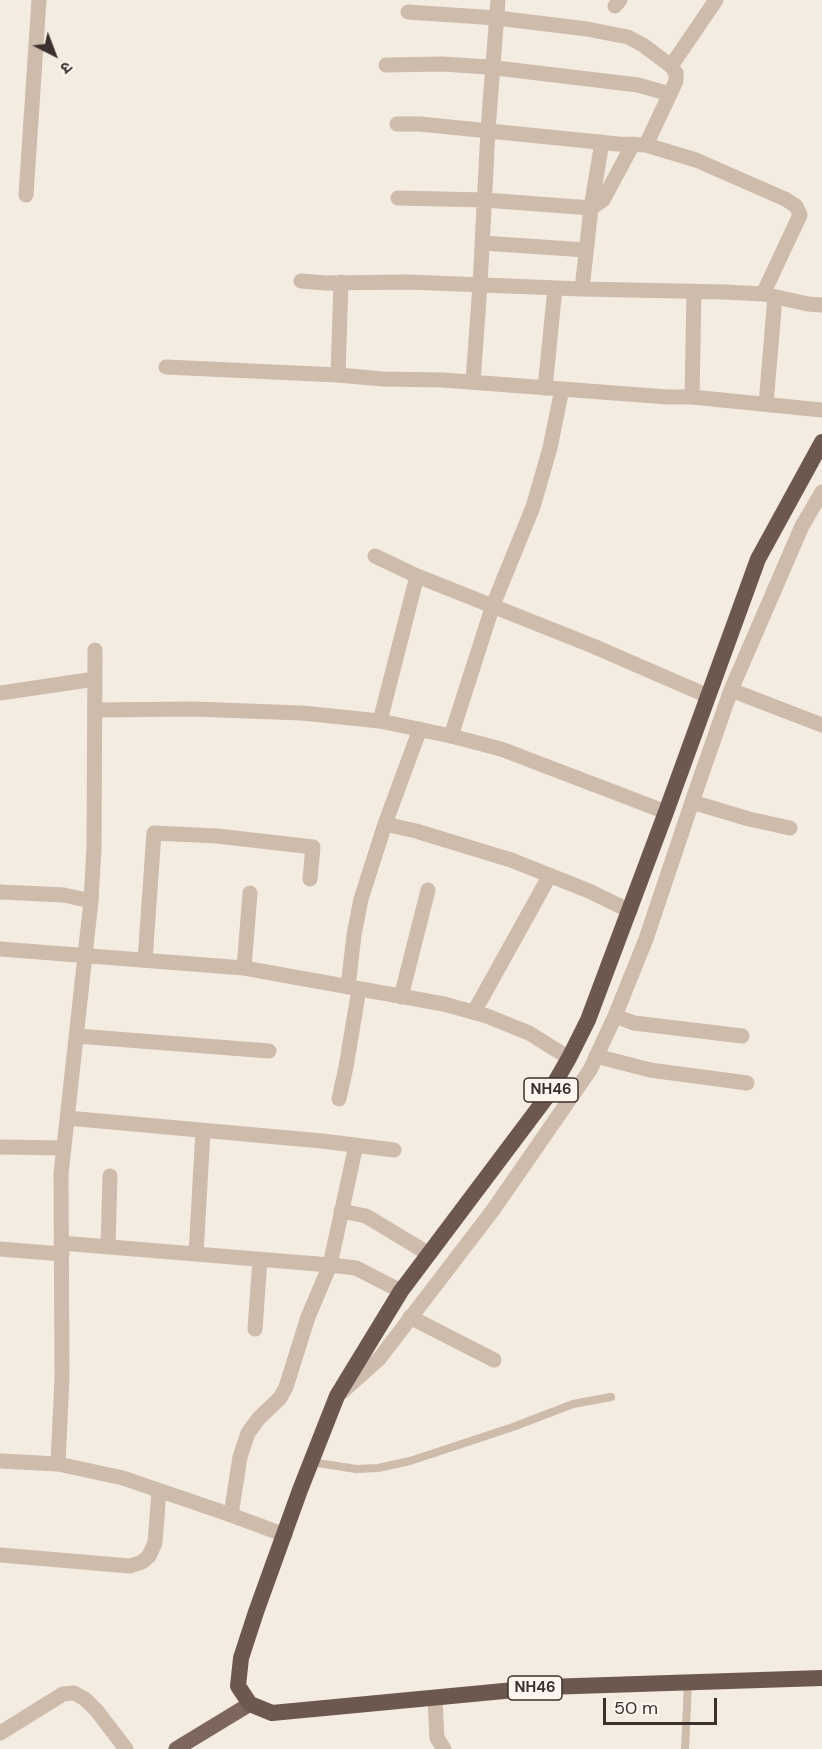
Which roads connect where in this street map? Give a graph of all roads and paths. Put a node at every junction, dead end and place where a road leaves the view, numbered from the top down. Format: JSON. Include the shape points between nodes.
{"nodes":[{"id":1,"x":39,"y":0,"type":"edge"},
{"id":2,"x":498,"y":0,"type":"edge"},
{"id":3,"x":716,"y":0,"type":"edge"},
{"id":4,"x":408,"y":12,"type":"dead end"},
{"id":5,"x":496,"y":18,"type":"junction"},
{"id":6,"x":386,"y":65,"type":"dead end"},
{"id":7,"x":671,"y":66,"type":"junction"},
{"id":8,"x":493,"y":68,"type":"junction"},
{"id":9,"x":670,"y":94,"type":"junction"},
{"id":10,"x":397,"y":124,"type":"dead end"},
{"id":11,"x":488,"y":130,"type":"junction"},
{"id":12,"x":602,"y":142,"type":"junction"},
{"id":13,"x":640,"y":145,"type":"junction"},
{"id":14,"x":26,"y":195,"type":"dead end"},
{"id":15,"x":398,"y":198,"type":"dead end"},
{"id":16,"x":485,"y":200,"type":"junction"},
{"id":17,"x":591,"y":208,"type":"junction"},
{"id":18,"x":483,"y":243,"type":"junction"},
{"id":19,"x":586,"y":250,"type":"junction"},
{"id":20,"x":301,"y":281,"type":"dead end"},
{"id":21,"x":341,"y":282,"type":"junction"},
{"id":22,"x":480,"y":285,"type":"junction"},
{"id":23,"x":555,"y":288,"type":"junction"},
{"id":24,"x":582,"y":289,"type":"junction"},
{"id":25,"x":694,"y":292,"type":"junction"},
{"id":26,"x":769,"y":296,"type":"junction"},
{"id":27,"x":822,"y":305,"type":"edge"},
{"id":28,"x":166,"y":367,"type":"dead end"},
{"id":29,"x":338,"y":375,"type":"junction"},
{"id":30,"x":473,"y":382,"type":"junction"},
{"id":31,"x":545,"y":388,"type":"junction"},
{"id":32,"x":562,"y":389,"type":"junction"},
{"id":33,"x":692,"y":397,"type":"junction"},
{"id":34,"x":766,"y":404,"type":"junction"},
{"id":35,"x":822,"y":410,"type":"edge"},
{"id":36,"x":822,"y":442,"type":"edge"},
{"id":37,"x":822,"y":492,"type":"edge"},
{"id":38,"x":375,"y":556,"type":"dead end"},
{"id":39,"x":417,"y":576,"type":"junction"},
{"id":40,"x":493,"y":605,"type":"junction"},
{"id":41,"x":95,"y":650,"type":"dead end"},
{"id":42,"x":95,"y":679,"type":"junction"},
{"id":43,"x":731,"y":690,"type":"junction"},
{"id":44,"x":0,"y":693,"type":"edge"},
{"id":45,"x":708,"y":696,"type":"junction"},
{"id":46,"x":95,"y":710,"type":"junction"},
{"id":47,"x":380,"y":721,"type":"junction"},
{"id":48,"x":822,"y":725,"type":"edge"},
{"id":49,"x":420,"y":729,"type":"junction"},
{"id":50,"x":451,"y":736,"type":"junction"},
{"id":51,"x":692,"y":802,"type":"junction"},
{"id":52,"x":666,"y":812,"type":"junction"},
{"id":53,"x":385,"y":824,"type":"junction"},
{"id":54,"x":790,"y":828,"type":"dead end"},
{"id":55,"x":550,"y":875,"type":"junction"},
{"id":56,"x":310,"y":879,"type":"dead end"},
{"id":57,"x":428,"y":890,"type":"dead end"},
{"id":58,"x":0,"y":892,"type":"edge"},
{"id":59,"x":250,"y":893,"type":"dead end"},
{"id":60,"x":91,"y":901,"type":"junction"},
{"id":61,"x":630,"y":912,"type":"junction"},
{"id":62,"x":0,"y":949,"type":"edge"},
{"id":63,"x":86,"y":956,"type":"junction"},
{"id":64,"x":145,"y":960,"type":"junction"},
{"id":65,"x":244,"y":968,"type":"junction"},
{"id":66,"x":354,"y":988,"type":"junction"},
{"id":67,"x":401,"y":997,"type":"junction"},
{"id":68,"x":474,"y":1012,"type":"junction"},
{"id":69,"x":615,"y":1016,"type":"junction"},
{"id":70,"x":77,"y":1036,"type":"junction"},
{"id":71,"x":741,"y":1036,"type":"dead end"},
{"id":72,"x":269,"y":1051,"type":"dead end"},
{"id":73,"x":596,"y":1056,"type":"junction"},
{"id":74,"x":569,"y":1058,"type":"junction"},
{"id":75,"x":747,"y":1083,"type":"dead end"},
{"id":76,"x":339,"y":1099,"type":"dead end"},
{"id":77,"x":68,"y":1118,"type":"junction"},
{"id":78,"x":203,"y":1131,"type":"junction"},
{"id":79,"x":356,"y":1145,"type":"junction"},
{"id":80,"x":0,"y":1147,"type":"edge"},
{"id":81,"x":64,"y":1148,"type":"junction"},
{"id":82,"x":394,"y":1150,"type":"dead end"},
{"id":83,"x":110,"y":1176,"type":"dead end"},
{"id":84,"x":341,"y":1211,"type":"junction"},
{"id":85,"x":108,"y":1247,"type":"junction"},
{"id":86,"x":0,"y":1249,"type":"edge"},
{"id":87,"x":62,"y":1249,"type":"junction"},
{"id":88,"x":196,"y":1254,"type":"junction"},
{"id":89,"x":429,"y":1254,"type":"junction"},
{"id":90,"x":260,"y":1259,"type":"junction"},
{"id":91,"x":330,"y":1265,"type":"junction"},
{"id":92,"x":401,"y":1291,"type":"junction"},
{"id":93,"x":410,"y":1317,"type":"junction"},
{"id":94,"x":255,"y":1329,"type":"dead end"},
{"id":95,"x":494,"y":1360,"type":"dead end"},
{"id":96,"x":337,"y":1396,"type":"junction"},
{"id":97,"x":610,"y":1396,"type":"dead end"},
{"id":98,"x":0,"y":1461,"type":"edge"},
{"id":99,"x":311,"y":1462,"type":"junction"},
{"id":100,"x":58,"y":1464,"type":"junction"},
{"id":101,"x":159,"y":1491,"type":"junction"},
{"id":102,"x":231,"y":1515,"type":"junction"},
{"id":103,"x":285,"y":1535,"type":"junction"},
{"id":104,"x":0,"y":1555,"type":"edge"},
{"id":105,"x":822,"y":1678,"type":"edge"},
{"id":106,"x":688,"y":1683,"type":"junction"},
{"id":107,"x":435,"y":1698,"type":"junction"},
{"id":108,"x":250,"y":1704,"type":"junction"},
{"id":109,"x":0,"y":1733,"type":"edge"},
{"id":110,"x":126,"y":1749,"type":"edge"},
{"id":111,"x":176,"y":1749,"type":"edge"},
{"id":112,"x":444,"y":1749,"type":"edge"},
{"id":113,"x":685,"y":1749,"type":"edge"}],
"edges":[{"from":1,"to":14,"type":"street"},
{"from":2,"to":5,"type":"street"},
{"from":3,"to":7,"type":"street"},
{"from":4,"to":5,"type":"street"},
{"from":5,"to":7,"type":"street","via":[[628,37]]},
{"from":5,"to":8,"type":"street"},
{"from":6,"to":8,"type":"street"},
{"from":7,"to":9,"type":"street","via":[[676,81]]},
{"from":8,"to":9,"type":"street","via":[[638,85]]},
{"from":8,"to":11,"type":"street"},
{"from":9,"to":13,"type":"street"},
{"from":10,"to":11,"type":"street"},
{"from":11,"to":12,"type":"street"},
{"from":11,"to":16,"type":"street"},
{"from":12,"to":13,"type":"street"},
{"from":12,"to":17,"type":"street"},
{"from":13,"to":17,"type":"street","via":[[603,200]]},
{"from":13,"to":26,"type":"street","via":[[696,160],[796,206],[800,215]]},
{"from":15,"to":16,"type":"street"},
{"from":16,"to":17,"type":"street"},
{"from":16,"to":18,"type":"street"},
{"from":17,"to":19,"type":"street"},
{"from":18,"to":19,"type":"street"},
{"from":18,"to":22,"type":"street"},
{"from":19,"to":24,"type":"street"},
{"from":20,"to":21,"type":"street"},
{"from":21,"to":22,"type":"street"},
{"from":21,"to":29,"type":"street"},
{"from":22,"to":23,"type":"street"},
{"from":22,"to":30,"type":"street"},
{"from":23,"to":24,"type":"street"},
{"from":23,"to":31,"type":"street"},
{"from":24,"to":25,"type":"street"},
{"from":25,"to":26,"type":"street"},
{"from":25,"to":33,"type":"street"},
{"from":26,"to":27,"type":"street"},
{"from":26,"to":34,"type":"street"},
{"from":28,"to":29,"type":"street"},
{"from":29,"to":30,"type":"street"},
{"from":30,"to":31,"type":"street"},
{"from":31,"to":32,"type":"street"},
{"from":32,"to":33,"type":"street"},
{"from":32,"to":40,"type":"street","via":[[533,507]]},
{"from":33,"to":34,"type":"street"},
{"from":34,"to":35,"type":"street"},
{"from":36,"to":45,"type":"highway","number":"NH46","via":[[758,559]]},
{"from":37,"to":43,"type":"street","via":[[802,526]]},
{"from":38,"to":39,"type":"street"},
{"from":39,"to":40,"type":"street"},
{"from":39,"to":47,"type":"street"},
{"from":40,"to":45,"type":"street"},
{"from":40,"to":50,"type":"street"},
{"from":41,"to":42,"type":"street"},
{"from":42,"to":44,"type":"street"},
{"from":42,"to":46,"type":"street"},
{"from":43,"to":48,"type":"street"},
{"from":43,"to":51,"type":"street"},
{"from":45,"to":52,"type":"highway","number":"NH46"},
{"from":46,"to":47,"type":"street","via":[[302,713]]},
{"from":46,"to":60,"type":"street"},
{"from":47,"to":49,"type":"street"},
{"from":49,"to":50,"type":"street"},
{"from":49,"to":53,"type":"street"},
{"from":50,"to":52,"type":"street","via":[[501,749]]},
{"from":51,"to":54,"type":"street"},
{"from":51,"to":69,"type":"street","via":[[646,939]]},
{"from":52,"to":61,"type":"highway","number":"NH46"},
{"from":53,"to":55,"type":"street"},
{"from":53,"to":66,"type":"street","via":[[361,898],[354,935]]},
{"from":55,"to":61,"type":"street"},
{"from":55,"to":68,"type":"street"},
{"from":56,"to":64,"type":"street","via":[[313,846],[154,833]]},
{"from":57,"to":67,"type":"street"},
{"from":58,"to":60,"type":"street","via":[[64,895]]},
{"from":59,"to":65,"type":"street"},
{"from":60,"to":63,"type":"street"},
{"from":61,"to":74,"type":"highway","number":"NH46"},
{"from":62,"to":63,"type":"street"},
{"from":63,"to":64,"type":"street"},
{"from":63,"to":70,"type":"street"},
{"from":64,"to":65,"type":"street"},
{"from":65,"to":66,"type":"street"},
{"from":66,"to":67,"type":"street"},
{"from":66,"to":76,"type":"street"},
{"from":67,"to":68,"type":"street"},
{"from":68,"to":74,"type":"street","via":[[529,1033]]},
{"from":69,"to":71,"type":"street","via":[[634,1023]]},
{"from":69,"to":73,"type":"street"},
{"from":70,"to":72,"type":"street"},
{"from":70,"to":77,"type":"street"},
{"from":73,"to":75,"type":"street","via":[[650,1070]]},
{"from":73,"to":93,"type":"street","via":[[492,1210]]},
{"from":74,"to":89,"type":"highway","number":"NH46","via":[[546,1098]]},
{"from":77,"to":78,"type":"street"},
{"from":77,"to":81,"type":"street"},
{"from":78,"to":79,"type":"street"},
{"from":78,"to":88,"type":"street"},
{"from":79,"to":82,"type":"street"},
{"from":79,"to":84,"type":"street"},
{"from":80,"to":81,"type":"street"},
{"from":81,"to":87,"type":"street"},
{"from":83,"to":85,"type":"street"},
{"from":84,"to":89,"type":"street","via":[[366,1216]]},
{"from":84,"to":91,"type":"street"},
{"from":85,"to":87,"type":"street"},
{"from":85,"to":88,"type":"street"},
{"from":86,"to":87,"type":"street"},
{"from":87,"to":100,"type":"street"},
{"from":88,"to":90,"type":"street"},
{"from":89,"to":92,"type":"highway","number":"NH46"},
{"from":90,"to":91,"type":"street"},
{"from":90,"to":94,"type":"street"},
{"from":91,"to":92,"type":"street","via":[[356,1268]]},
{"from":91,"to":102,"type":"street","via":[[308,1317],[286,1387],[248,1433]]},
{"from":92,"to":96,"type":"highway","number":"NH46"},
{"from":93,"to":95,"type":"street"},
{"from":93,"to":96,"type":"street","via":[[379,1359]]},
{"from":96,"to":99,"type":"highway","number":"NH46"},
{"from":97,"to":99,"type":"lane","via":[[573,1404],[410,1461],[356,1469]]},
{"from":98,"to":100,"type":"street"},
{"from":99,"to":103,"type":"highway","number":"NH46"},
{"from":100,"to":101,"type":"street","via":[[123,1478]]},
{"from":101,"to":102,"type":"street"},
{"from":101,"to":104,"type":"street","via":[[155,1543],[142,1562],[130,1566]]},
{"from":102,"to":103,"type":"street"},
{"from":103,"to":108,"type":"highway","number":"NH46","via":[[241,1658],[238,1686]]},
{"from":105,"to":106,"type":"highway","number":"NH46"},
{"from":106,"to":107,"type":"highway","number":"NH46","via":[[546,1687]]},
{"from":106,"to":113,"type":"lane"},
{"from":107,"to":108,"type":"highway","number":"NH46","via":[[272,1713]]},
{"from":107,"to":112,"type":"street","via":[[438,1737]]},
{"from":108,"to":111,"type":"main road"},
{"from":109,"to":110,"type":"street","via":[[63,1694],[74,1693],[97,1711]]}]}
